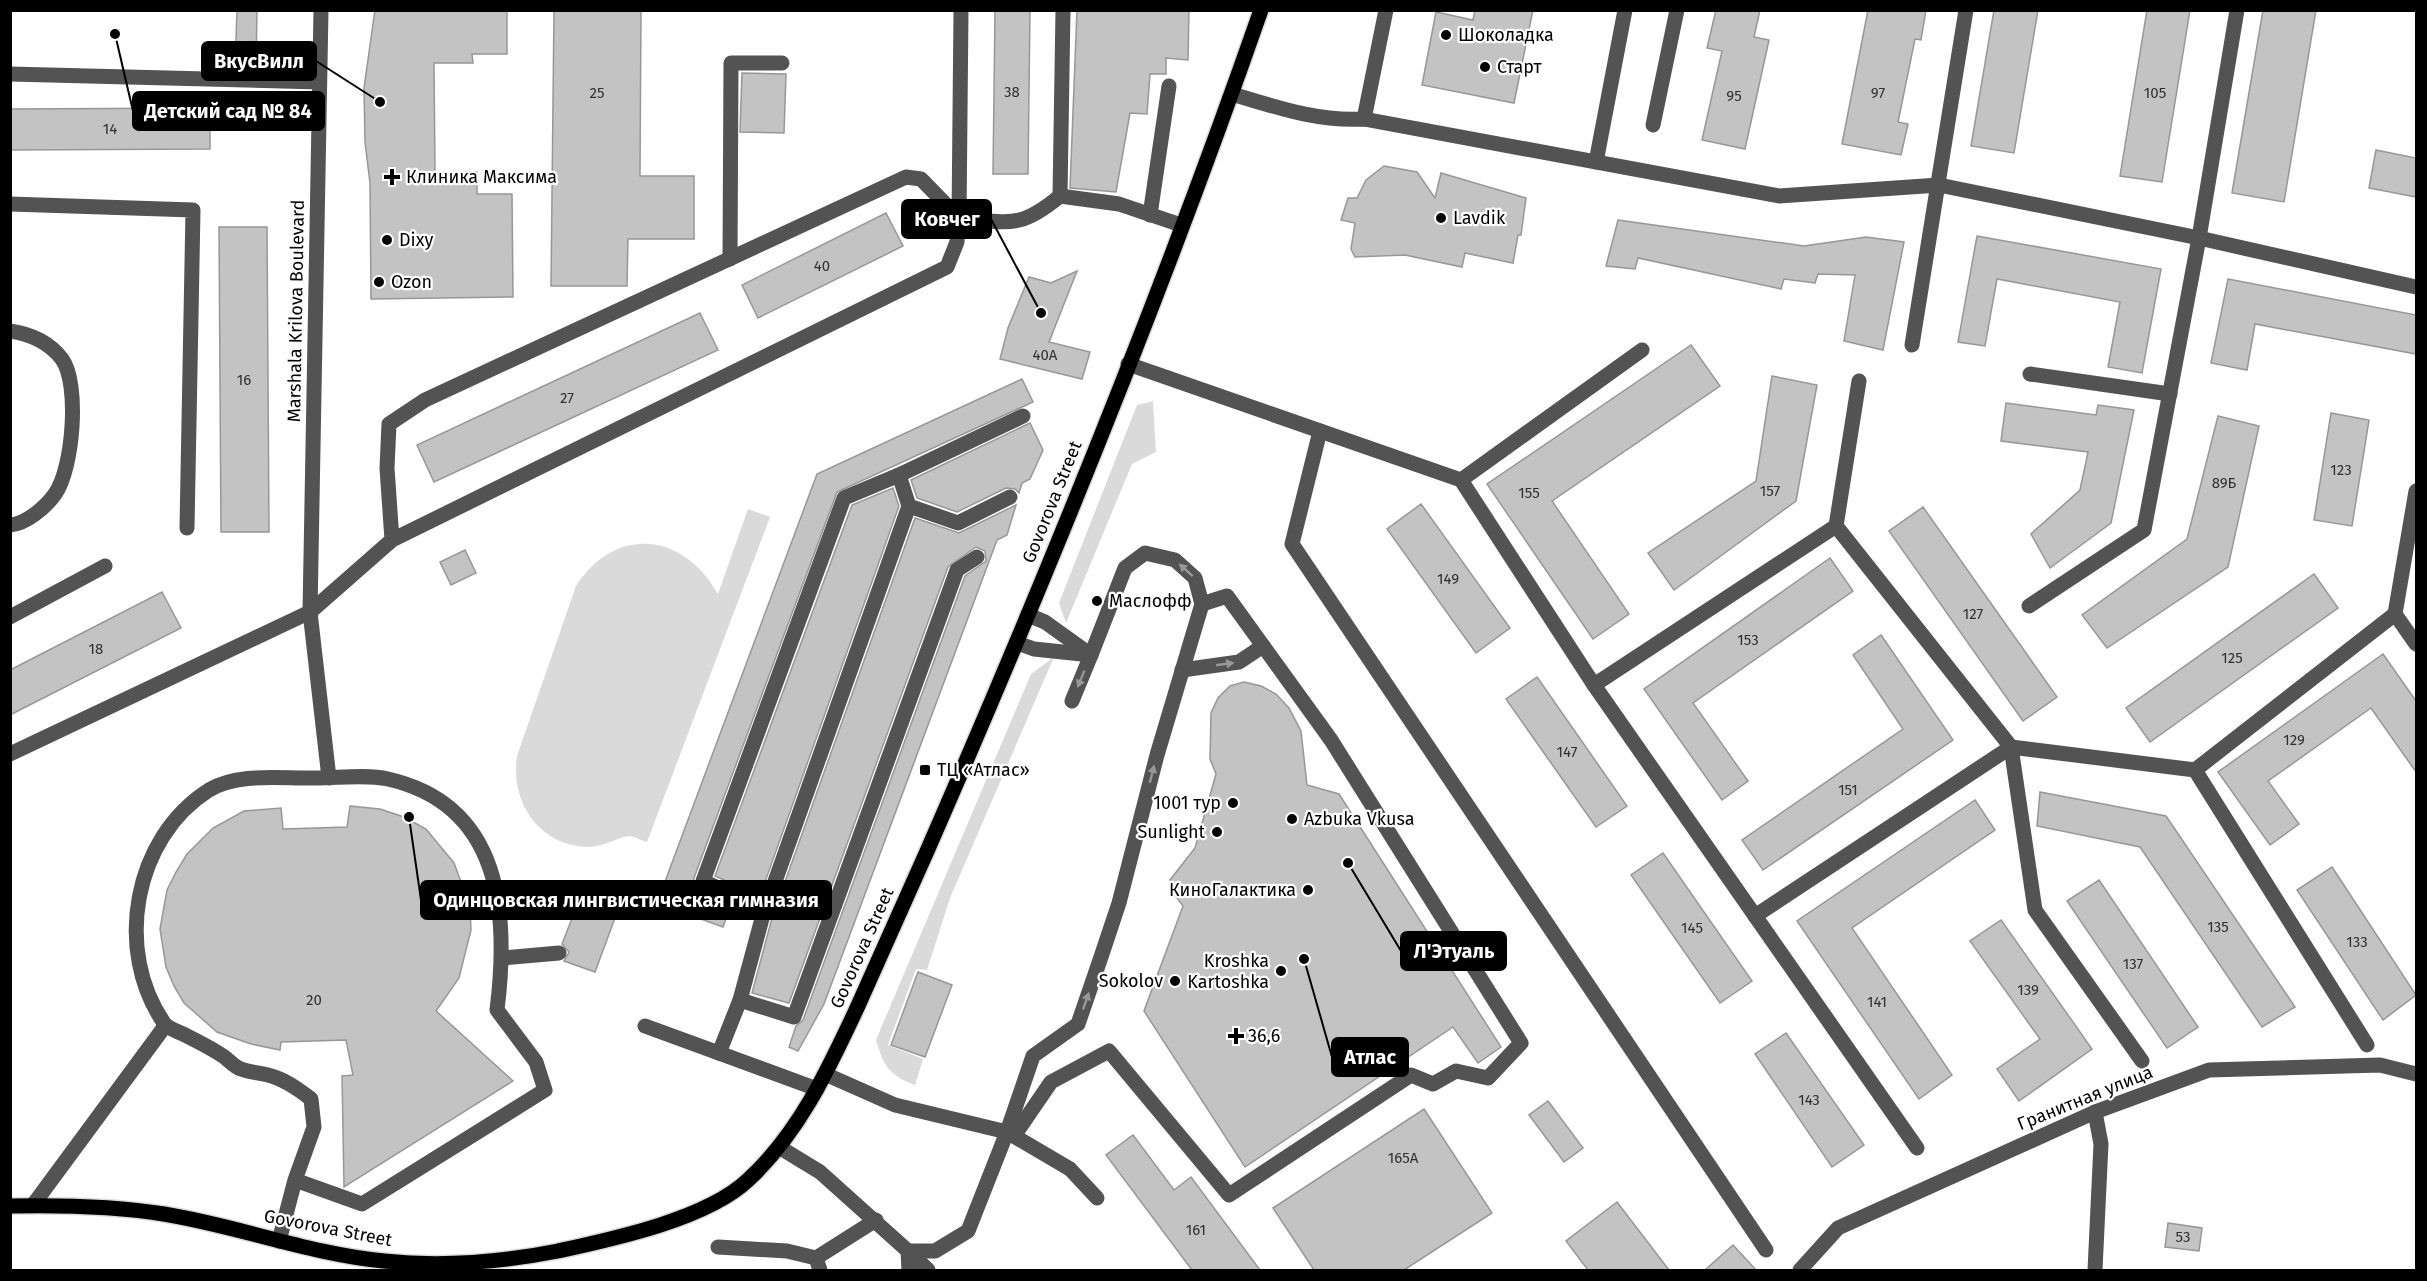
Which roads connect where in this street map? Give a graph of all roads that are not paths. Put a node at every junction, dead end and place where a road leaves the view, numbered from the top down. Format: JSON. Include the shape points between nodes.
{"nodes":[{"id":1,"x":321,"y":10,"type":"edge"},
{"id":2,"x":960,"y":10,"type":"edge"},
{"id":3,"x":1063,"y":10,"type":"edge"},
{"id":4,"x":1261,"y":10,"type":"edge"},
{"id":5,"x":1386,"y":10,"type":"edge"},
{"id":6,"x":1625,"y":10,"type":"edge"},
{"id":7,"x":1677,"y":10,"type":"edge"},
{"id":8,"x":1966,"y":10,"type":"edge"},
{"id":9,"x":2237,"y":10,"type":"edge"},
{"id":10,"x":782,"y":63,"type":"dead end"},
{"id":11,"x":10,"y":74,"type":"edge"},
{"id":12,"x":320,"y":82,"type":"junction"},
{"id":13,"x":1169,"y":86,"type":"dead end"},
{"id":14,"x":1232,"y":94,"type":"junction"},
{"id":15,"x":1364,"y":119,"type":"junction"},
{"id":16,"x":1653,"y":124,"type":"dead end"},
{"id":17,"x":1596,"y":162,"type":"junction"},
{"id":18,"x":1939,"y":185,"type":"junction"},
{"id":19,"x":1060,"y":196,"type":"junction"},
{"id":20,"x":10,"y":204,"type":"edge"},
{"id":21,"x":1150,"y":215,"type":"junction"},
{"id":22,"x":959,"y":218,"type":"junction"},
{"id":23,"x":1181,"y":225,"type":"junction"},
{"id":24,"x":2199,"y":238,"type":"junction"},
{"id":25,"x":730,"y":259,"type":"junction"},
{"id":26,"x":2416,"y":287,"type":"edge"},
{"id":27,"x":10,"y":331,"type":"edge"},
{"id":28,"x":1912,"y":345,"type":"dead end"},
{"id":29,"x":1642,"y":351,"type":"dead end"},
{"id":30,"x":1128,"y":364,"type":"junction"},
{"id":31,"x":2030,"y":374,"type":"dead end"},
{"id":32,"x":1860,"y":381,"type":"dead end"},
{"id":33,"x":2170,"y":394,"type":"junction"},
{"id":34,"x":1023,"y":416,"type":"dead end"},
{"id":35,"x":1320,"y":430,"type":"junction"},
{"id":36,"x":899,"y":475,"type":"junction"},
{"id":37,"x":1461,"y":480,"type":"junction"},
{"id":38,"x":2416,"y":491,"type":"edge"},
{"id":39,"x":1010,"y":497,"type":"dead end"},
{"id":40,"x":909,"y":506,"type":"junction"},
{"id":41,"x":10,"y":525,"type":"edge"},
{"id":42,"x":1836,"y":526,"type":"junction"},
{"id":43,"x":187,"y":528,"type":"dead end"},
{"id":44,"x":392,"y":540,"type":"junction"},
{"id":45,"x":977,"y":557,"type":"dead end"},
{"id":46,"x":105,"y":566,"type":"dead end"},
{"id":47,"x":1202,"y":604,"type":"junction"},
{"id":48,"x":2029,"y":606,"type":"dead end"},
{"id":49,"x":310,"y":612,"type":"junction"},
{"id":50,"x":2395,"y":614,"type":"junction"},
{"id":51,"x":1028,"y":615,"type":"junction"},
{"id":52,"x":10,"y":617,"type":"edge"},
{"id":53,"x":1017,"y":643,"type":"junction"},
{"id":54,"x":2416,"y":644,"type":"edge"},
{"id":55,"x":1263,"y":646,"type":"junction"},
{"id":56,"x":1091,"y":655,"type":"junction"},
{"id":57,"x":1182,"y":670,"type":"junction"},
{"id":58,"x":1594,"y":685,"type":"junction"},
{"id":59,"x":1072,"y":701,"type":"dead end"},
{"id":60,"x":2011,"y":747,"type":"junction"},
{"id":61,"x":10,"y":754,"type":"edge"},
{"id":62,"x":2195,"y":770,"type":"junction"},
{"id":63,"x":329,"y":778,"type":"junction"},
{"id":64,"x":763,"y":915,"type":"junction"},
{"id":65,"x":1755,"y":916,"type":"junction"},
{"id":66,"x":559,"y":953,"type":"dead end"},
{"id":67,"x":503,"y":958,"type":"junction"},
{"id":68,"x":740,"y":1000,"type":"junction"},
{"id":69,"x":165,"y":1026,"type":"junction"},
{"id":70,"x":645,"y":1026,"type":"dead end"},
{"id":71,"x":2367,"y":1045,"type":"dead end"},
{"id":72,"x":719,"y":1053,"type":"junction"},
{"id":73,"x":2142,"y":1061,"type":"dead end"},
{"id":74,"x":825,"y":1074,"type":"junction"},
{"id":75,"x":2416,"y":1074,"type":"edge"},
{"id":76,"x":817,"y":1089,"type":"junction"},
{"id":77,"x":2095,"y":1112,"type":"junction"},
{"id":78,"x":1011,"y":1134,"type":"junction"},
{"id":79,"x":779,"y":1147,"type":"junction"},
{"id":80,"x":1917,"y":1148,"type":"dead end"},
{"id":81,"x":295,"y":1180,"type":"junction"},
{"id":82,"x":1097,"y":1198,"type":"dead end"},
{"id":83,"x":10,"y":1206,"type":"edge"},
{"id":84,"x":33,"y":1206,"type":"junction"},
{"id":85,"x":876,"y":1220,"type":"junction"},
{"id":86,"x":279,"y":1241,"type":"junction"},
{"id":87,"x":718,"y":1247,"type":"dead end"},
{"id":88,"x":1766,"y":1250,"type":"dead end"},
{"id":89,"x":908,"y":1251,"type":"junction"},
{"id":90,"x":522,"y":1264,"type":"edge"},
{"id":91,"x":818,"y":1264,"type":"edge"},
{"id":92,"x":909,"y":1270,"type":"edge"},
{"id":93,"x":928,"y":1270,"type":"edge"},
{"id":94,"x":1800,"y":1270,"type":"edge"},
{"id":95,"x":2095,"y":1270,"type":"edge"}],
"edges":[{"from":1,"to":12,"type":"street","name":"Marshala Krilova Boulevard"},
{"from":2,"to":22,"type":"street"},
{"from":3,"to":19,"type":"street"},
{"from":4,"to":14,"type":"main road","name":"Govorova Street"},
{"from":5,"to":15,"type":"street"},
{"from":6,"to":17,"type":"street"},
{"from":7,"to":16,"type":"street"},
{"from":8,"to":18,"type":"street"},
{"from":9,"to":24,"type":"street"},
{"from":10,"to":25,"type":"street","via":[[731,63]]},
{"from":11,"to":12,"type":"street"},
{"from":12,"to":49,"type":"street","name":"Marshala Krilova Boulevard"},
{"from":13,"to":21,"type":"street"},
{"from":14,"to":15,"type":"street","via":[[1306,116]]},
{"from":14,"to":23,"type":"main road","name":"Govorova Street"},
{"from":15,"to":17,"type":"street"},
{"from":17,"to":18,"type":"street","via":[[1779,196]]},
{"from":18,"to":24,"type":"street"},
{"from":18,"to":28,"type":"street"},
{"from":19,"to":21,"type":"street","via":[[1119,204]]},
{"from":19,"to":22,"type":"street","via":[[1038,214],[1016,223]]},
{"from":20,"to":43,"type":"street","via":[[194,210]]},
{"from":21,"to":23,"type":"street"},
{"from":22,"to":25,"type":"street","via":[[921,179],[906,177]]},
{"from":22,"to":44,"type":"street","via":[[957,242],[947,267]]},
{"from":23,"to":30,"type":"main road","name":"Govorova Street"},
{"from":24,"to":26,"type":"street"},
{"from":24,"to":33,"type":"street"},
{"from":25,"to":44,"type":"street","via":[[425,400],[388,424]]},
{"from":27,"to":41,"type":"street","via":[[43,340],[63,360],[73,387],[68,463],[56,494],[36,512]]},
{"from":29,"to":37,"type":"street"},
{"from":30,"to":35,"type":"street"},
{"from":30,"to":51,"type":"main road","name":"Govorova Street"},
{"from":31,"to":33,"type":"street"},
{"from":32,"to":42,"type":"street"},
{"from":33,"to":48,"type":"street","via":[[2144,530]]},
{"from":34,"to":36,"type":"street"},
{"from":35,"to":37,"type":"street"},
{"from":35,"to":88,"type":"street","via":[[1292,544]]},
{"from":36,"to":40,"type":"street"},
{"from":36,"to":64,"type":"street","via":[[844,498],[703,880],[742,899]]},
{"from":37,"to":58,"type":"street"},
{"from":38,"to":50,"type":"street"},
{"from":39,"to":40,"type":"street","via":[[958,523]]},
{"from":40,"to":64,"type":"street"},
{"from":42,"to":58,"type":"street"},
{"from":42,"to":60,"type":"street"},
{"from":44,"to":49,"type":"street"},
{"from":45,"to":68,"type":"street","via":[[957,570],[794,1017]]},
{"from":46,"to":52,"type":"street"},
{"from":47,"to":55,"type":"street","via":[[1227,596]]},
{"from":47,"to":56,"type":"street","one_way":true,"via":[[1195,578],[1175,560],[1145,553],[1125,568]]},
{"from":47,"to":57,"type":"street"},
{"from":49,"to":61,"type":"street"},
{"from":49,"to":63,"type":"street","name":"Marshala Krilova Boulevard"},
{"from":50,"to":54,"type":"street"},
{"from":50,"to":62,"type":"street"},
{"from":51,"to":53,"type":"main road","name":"Govorova Street"},
{"from":51,"to":56,"type":"street","via":[[1045,622]]},
{"from":53,"to":56,"type":"street","via":[[1034,649]]},
{"from":53,"to":74,"type":"main road","name":"Govorova Street","via":[[886,945]]},
{"from":57,"to":55,"type":"street","one_way":true,"via":[[1239,662]]},
{"from":55,"to":78,"type":"street","via":[[1331,740],[1521,1043],[1488,1078],[1456,1071],[1433,1084],[1411,1075],[1229,1195],[1108,1052],[1051,1082]]},
{"from":56,"to":59,"type":"street","one_way":true},
{"from":78,"to":57,"type":"street","one_way":true,"via":[[1033,1056],[1078,1024],[1119,903]]},
{"from":58,"to":65,"type":"street"},
{"from":60,"to":62,"type":"street"},
{"from":60,"to":65,"type":"street"},
{"from":60,"to":73,"type":"street","via":[[2035,910]]},
{"from":62,"to":71,"type":"street"},
{"from":63,"to":67,"type":"street","via":[[386,778],[426,791],[458,813],[479,842],[492,877]]},
{"from":63,"to":69,"type":"street","via":[[243,779],[210,790],[178,817],[151,858],[136,902],[135,942],[143,983]]},
{"from":64,"to":68,"type":"street"},
{"from":65,"to":80,"type":"street"},
{"from":66,"to":67,"type":"street"},
{"from":67,"to":81,"type":"street","via":[[497,1010],[536,1062],[545,1090],[362,1203]]},
{"from":68,"to":72,"type":"street"},
{"from":69,"to":81,"type":"street","via":[[240,1069],[270,1075],[311,1099],[314,1127]]},
{"from":69,"to":84,"type":"street"},
{"from":70,"to":72,"type":"street"},
{"from":72,"to":76,"type":"street"},
{"from":74,"to":76,"type":"main road","name":"Govorova Street"},
{"from":74,"to":78,"type":"street","via":[[895,1105]]},
{"from":75,"to":77,"type":"street","name":"Гранитная улица","via":[[2379,1065],[2210,1070]]},
{"from":76,"to":79,"type":"main road","name":"Govorova Street"},
{"from":77,"to":94,"type":"street","name":"Гранитная улица","via":[[1838,1228]]},
{"from":77,"to":95,"type":"street","via":[[2101,1144]]},
{"from":78,"to":82,"type":"street","via":[[1070,1169]]},
{"from":78,"to":89,"type":"street","via":[[968,1231],[934,1251]]},
{"from":79,"to":85,"type":"street","via":[[820,1172]]},
{"from":79,"to":90,"type":"main road","name":"Govorova Street","via":[[737,1190],[695,1212]]},
{"from":81,"to":86,"type":"street"},
{"from":83,"to":84,"type":"main road","name":"Govorova Street"},
{"from":84,"to":86,"type":"main road","name":"Govorova Street","via":[[167,1214]]},
{"from":85,"to":89,"type":"street"},
{"from":85,"to":91,"type":"street"},
{"from":86,"to":90,"type":"main road","name":"Govorova Street","via":[[383,1261]]},
{"from":87,"to":91,"type":"street","via":[[787,1251]]},
{"from":89,"to":92,"type":"street"},
{"from":89,"to":93,"type":"street"}]}
